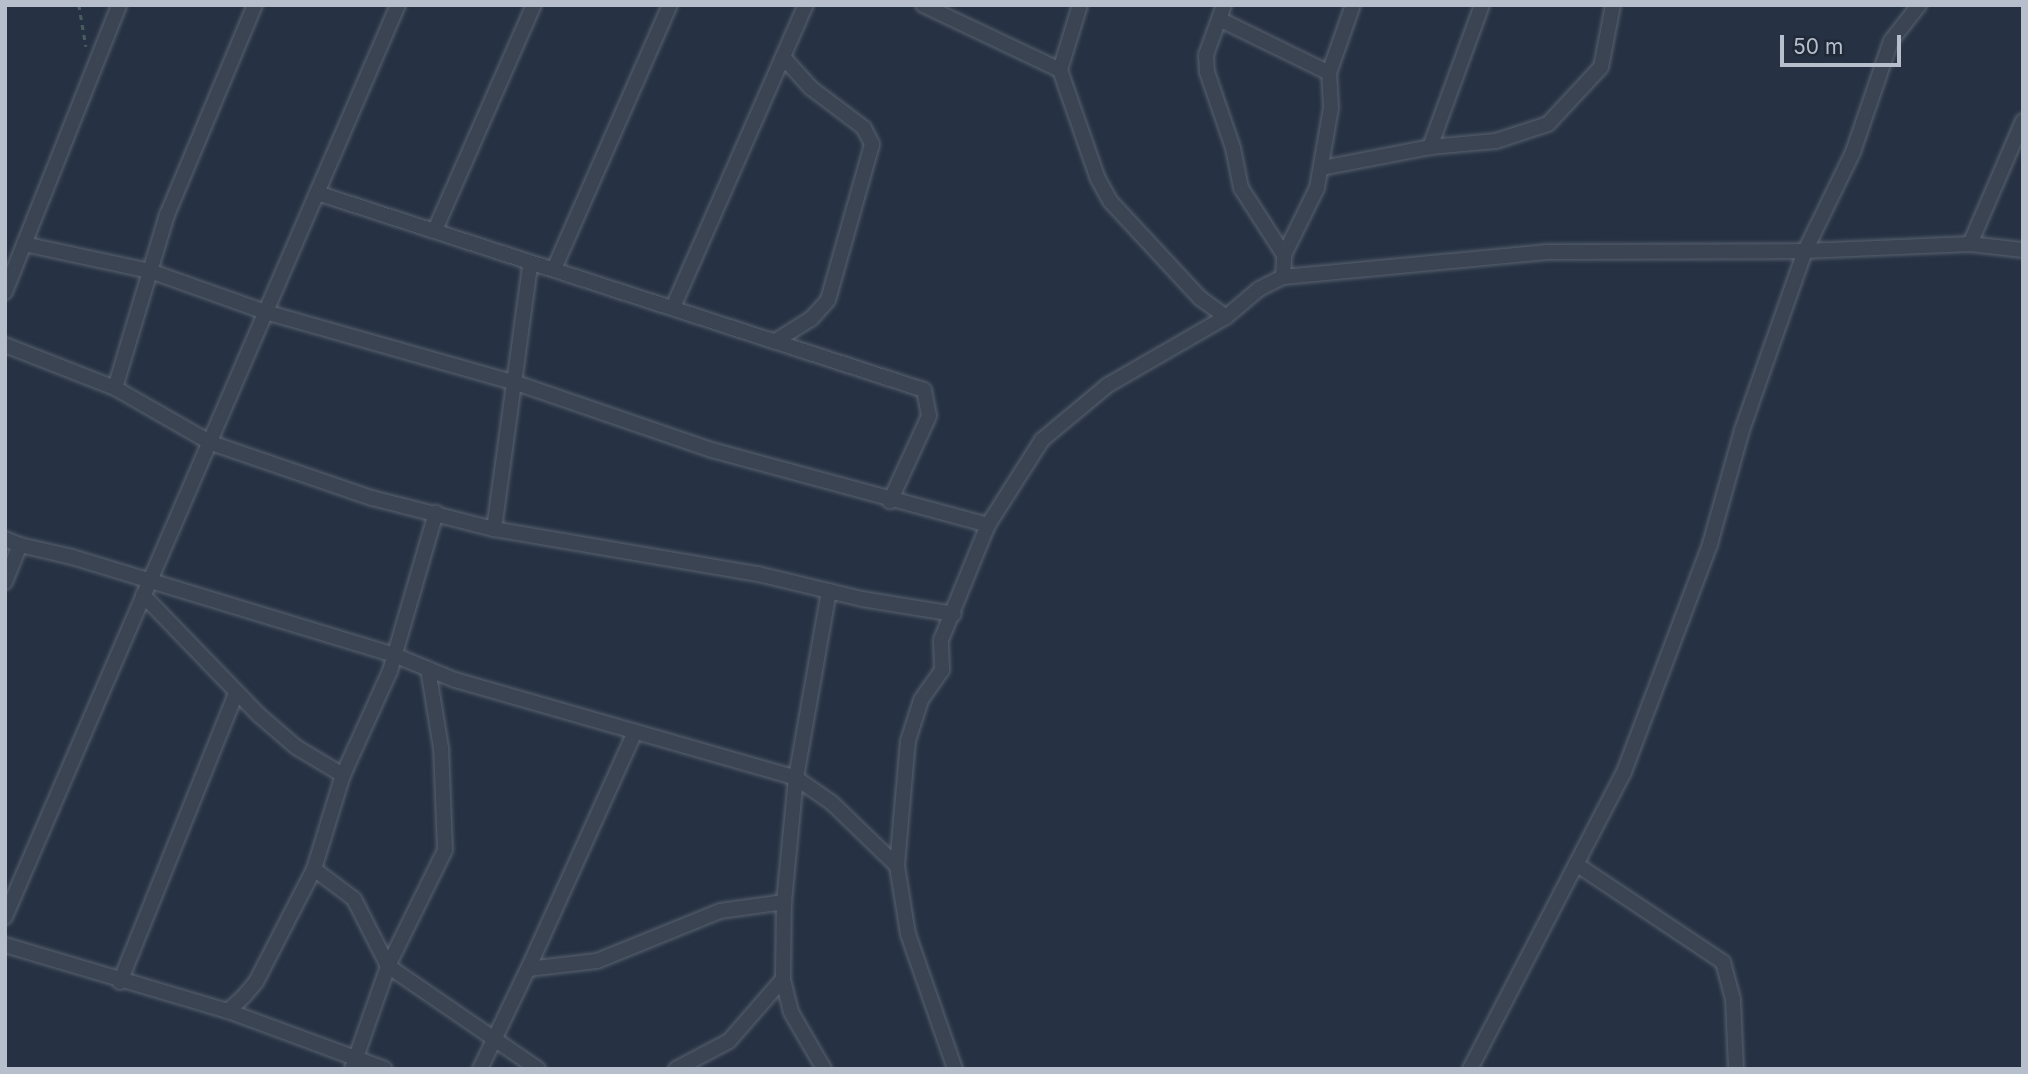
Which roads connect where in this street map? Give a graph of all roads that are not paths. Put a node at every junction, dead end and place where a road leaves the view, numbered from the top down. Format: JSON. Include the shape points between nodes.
{"nodes":[{"id":1,"x":119,"y":5,"type":"edge"},
{"id":2,"x":255,"y":5,"type":"edge"},
{"id":3,"x":398,"y":5,"type":"edge"},
{"id":4,"x":534,"y":5,"type":"edge"},
{"id":5,"x":670,"y":5,"type":"edge"},
{"id":6,"x":806,"y":5,"type":"edge"},
{"id":7,"x":923,"y":5,"type":"edge"},
{"id":8,"x":1080,"y":5,"type":"edge"},
{"id":9,"x":1224,"y":5,"type":"edge"},
{"id":10,"x":1353,"y":5,"type":"edge"},
{"id":11,"x":1482,"y":5,"type":"edge"},
{"id":12,"x":1613,"y":5,"type":"edge"},
{"id":13,"x":1919,"y":5,"type":"edge"},
{"id":14,"x":947,"y":10,"type":"edge"},
{"id":15,"x":1221,"y":20,"type":"junction"},
{"id":16,"x":783,"y":57,"type":"junction"},
{"id":17,"x":1060,"y":69,"type":"junction"},
{"id":18,"x":1329,"y":73,"type":"junction"},
{"id":19,"x":2023,"y":121,"type":"edge"},
{"id":20,"x":1430,"y":147,"type":"junction"},
{"id":21,"x":1322,"y":168,"type":"junction"},
{"id":22,"x":317,"y":193,"type":"junction"},
{"id":23,"x":435,"y":230,"type":"junction"},
{"id":24,"x":24,"y":244,"type":"junction"},
{"id":25,"x":1970,"y":244,"type":"junction"},
{"id":26,"x":2023,"y":250,"type":"edge"},
{"id":27,"x":1805,"y":251,"type":"junction"},
{"id":28,"x":1284,"y":255,"type":"junction"},
{"id":29,"x":530,"y":265,"type":"junction"},
{"id":30,"x":554,"y":269,"type":"junction"},
{"id":31,"x":150,"y":271,"type":"junction"},
{"id":32,"x":1283,"y":277,"type":"junction"},
{"id":33,"x":5,"y":292,"type":"edge"},
{"id":34,"x":674,"y":306,"type":"junction"},
{"id":35,"x":265,"y":312,"type":"junction"},
{"id":36,"x":1226,"y":317,"type":"junction"},
{"id":37,"x":777,"y":340,"type":"junction"},
{"id":38,"x":5,"y":345,"type":"edge"},
{"id":39,"x":516,"y":383,"type":"junction"},
{"id":40,"x":115,"y":388,"type":"junction"},
{"id":41,"x":211,"y":443,"type":"junction"},
{"id":42,"x":890,"y":501,"type":"junction"},
{"id":43,"x":436,"y":513,"type":"junction"},
{"id":44,"x":988,"y":524,"type":"junction"},
{"id":45,"x":494,"y":529,"type":"junction"},
{"id":46,"x":5,"y":539,"type":"edge"},
{"id":47,"x":20,"y":545,"type":"junction"},
{"id":48,"x":150,"y":578,"type":"junction"},
{"id":49,"x":5,"y":583,"type":"edge"},
{"id":50,"x":829,"y":591,"type":"junction"},
{"id":51,"x":143,"y":595,"type":"junction"},
{"id":52,"x":954,"y":614,"type":"junction"},
{"id":53,"x":394,"y":655,"type":"junction"},
{"id":54,"x":428,"y":669,"type":"junction"},
{"id":55,"x":236,"y":693,"type":"junction"},
{"id":56,"x":634,"y":734,"type":"junction"},
{"id":57,"x":343,"y":775,"type":"junction"},
{"id":58,"x":796,"y":778,"type":"junction"},
{"id":59,"x":1576,"y":864,"type":"junction"},
{"id":60,"x":897,"y":866,"type":"junction"},
{"id":61,"x":314,"y":869,"type":"junction"},
{"id":62,"x":784,"y":902,"type":"junction"},
{"id":63,"x":5,"y":917,"type":"edge"},
{"id":64,"x":5,"y":945,"type":"edge"},
{"id":65,"x":388,"y":966,"type":"junction"},
{"id":66,"x":528,"y":969,"type":"junction"},
{"id":67,"x":783,"y":979,"type":"junction"},
{"id":68,"x":120,"y":982,"type":"junction"},
{"id":69,"x":228,"y":1011,"type":"junction"},
{"id":70,"x":494,"y":1037,"type":"junction"},
{"id":71,"x":354,"y":1064,"type":"edge"},
{"id":72,"x":385,"y":1069,"type":"edge"},
{"id":73,"x":480,"y":1069,"type":"edge"},
{"id":74,"x":538,"y":1069,"type":"edge"},
{"id":75,"x":676,"y":1069,"type":"edge"},
{"id":76,"x":824,"y":1069,"type":"edge"},
{"id":77,"x":955,"y":1069,"type":"edge"},
{"id":78,"x":1470,"y":1069,"type":"edge"},
{"id":79,"x":1736,"y":1069,"type":"edge"}],
"edges":[{"from":1,"to":24,"type":"street"},
{"from":2,"to":31,"type":"street","via":[[167,215]]},
{"from":3,"to":22,"type":"street"},
{"from":4,"to":23,"type":"street"},
{"from":5,"to":30,"type":"street"},
{"from":6,"to":16,"type":"street"},
{"from":7,"to":14,"type":"street"},
{"from":8,"to":17,"type":"street"},
{"from":9,"to":15,"type":"street"},
{"from":10,"to":18,"type":"street"},
{"from":11,"to":20,"type":"street"},
{"from":12,"to":20,"type":"street","via":[[1601,66],[1548,124],[1496,141]]},
{"from":13,"to":27,"type":"street","via":[[1891,41],[1853,152]]},
{"from":14,"to":17,"type":"street"},
{"from":15,"to":18,"type":"street"},
{"from":15,"to":28,"type":"street","via":[[1206,55],[1207,72],[1233,148],[1241,188]]},
{"from":16,"to":34,"type":"street"},
{"from":16,"to":37,"type":"street","via":[[811,88],[864,128],[872,144],[828,300],[811,319]]},
{"from":17,"to":36,"type":"street","via":[[1111,202],[1200,298]]},
{"from":18,"to":21,"type":"street","via":[[1331,108]]},
{"from":19,"to":25,"type":"street"},
{"from":20,"to":21,"type":"street"},
{"from":21,"to":28,"type":"street"},
{"from":22,"to":23,"type":"street"},
{"from":22,"to":35,"type":"street"},
{"from":23,"to":29,"type":"street"},
{"from":24,"to":31,"type":"street"},
{"from":24,"to":33,"type":"street"},
{"from":25,"to":26,"type":"street"},
{"from":25,"to":27,"type":"street"},
{"from":27,"to":32,"type":"street","via":[[1548,252]]},
{"from":27,"to":59,"type":"street","via":[[1742,430],[1683,622],[1648,701],[1624,772]]},
{"from":28,"to":32,"type":"street"},
{"from":29,"to":30,"type":"street"},
{"from":29,"to":39,"type":"street"},
{"from":30,"to":34,"type":"street"},
{"from":31,"to":35,"type":"street"},
{"from":31,"to":40,"type":"street"},
{"from":32,"to":36,"type":"street","via":[[1259,289]]},
{"from":34,"to":37,"type":"street"},
{"from":35,"to":39,"type":"street"},
{"from":35,"to":41,"type":"street"},
{"from":36,"to":44,"type":"street","via":[[1108,385],[1042,440]]},
{"from":37,"to":42,"type":"street","via":[[924,390],[929,416]]},
{"from":38,"to":40,"type":"street"},
{"from":39,"to":42,"type":"street","via":[[712,450]]},
{"from":39,"to":45,"type":"street"},
{"from":40,"to":41,"type":"street"},
{"from":41,"to":43,"type":"street","via":[[372,498]]},
{"from":41,"to":48,"type":"street"},
{"from":42,"to":44,"type":"street"},
{"from":43,"to":45,"type":"street"},
{"from":43,"to":53,"type":"street"},
{"from":44,"to":52,"type":"street"},
{"from":45,"to":50,"type":"street","via":[[758,574]]},
{"from":46,"to":47,"type":"street"},
{"from":47,"to":48,"type":"street"},
{"from":47,"to":49,"type":"street"},
{"from":48,"to":51,"type":"street"},
{"from":48,"to":53,"type":"street","via":[[270,620]]},
{"from":50,"to":52,"type":"street"},
{"from":50,"to":58,"type":"street"},
{"from":51,"to":55,"type":"street"},
{"from":51,"to":63,"type":"street"},
{"from":52,"to":60,"type":"street","via":[[941,640],[942,670],[921,700],[908,741]]},
{"from":53,"to":54,"type":"street"},
{"from":53,"to":57,"type":"street"},
{"from":54,"to":56,"type":"street"},
{"from":54,"to":65,"type":"street","via":[[441,748],[445,850]]},
{"from":55,"to":57,"type":"street","via":[[296,747]]},
{"from":55,"to":68,"type":"street"},
{"from":56,"to":58,"type":"street"},
{"from":56,"to":66,"type":"street"},
{"from":57,"to":61,"type":"street"},
{"from":58,"to":60,"type":"street","via":[[832,803]]},
{"from":58,"to":62,"type":"street"},
{"from":59,"to":78,"type":"street"},
{"from":59,"to":79,"type":"street","via":[[1723,962],[1733,1000]]},
{"from":60,"to":77,"type":"street","via":[[908,934]]},
{"from":61,"to":65,"type":"street","via":[[354,899]]},
{"from":61,"to":69,"type":"street","via":[[256,982]]},
{"from":62,"to":66,"type":"street","via":[[720,911],[597,961]]},
{"from":62,"to":67,"type":"street"},
{"from":64,"to":68,"type":"street"},
{"from":65,"to":70,"type":"street"},
{"from":65,"to":71,"type":"street"},
{"from":66,"to":70,"type":"street"},
{"from":67,"to":75,"type":"street","via":[[729,1041]]},
{"from":67,"to":76,"type":"street","via":[[791,1012]]},
{"from":68,"to":69,"type":"street"},
{"from":69,"to":71,"type":"street"},
{"from":70,"to":73,"type":"street"},
{"from":70,"to":74,"type":"street"},
{"from":71,"to":72,"type":"street"}]}
